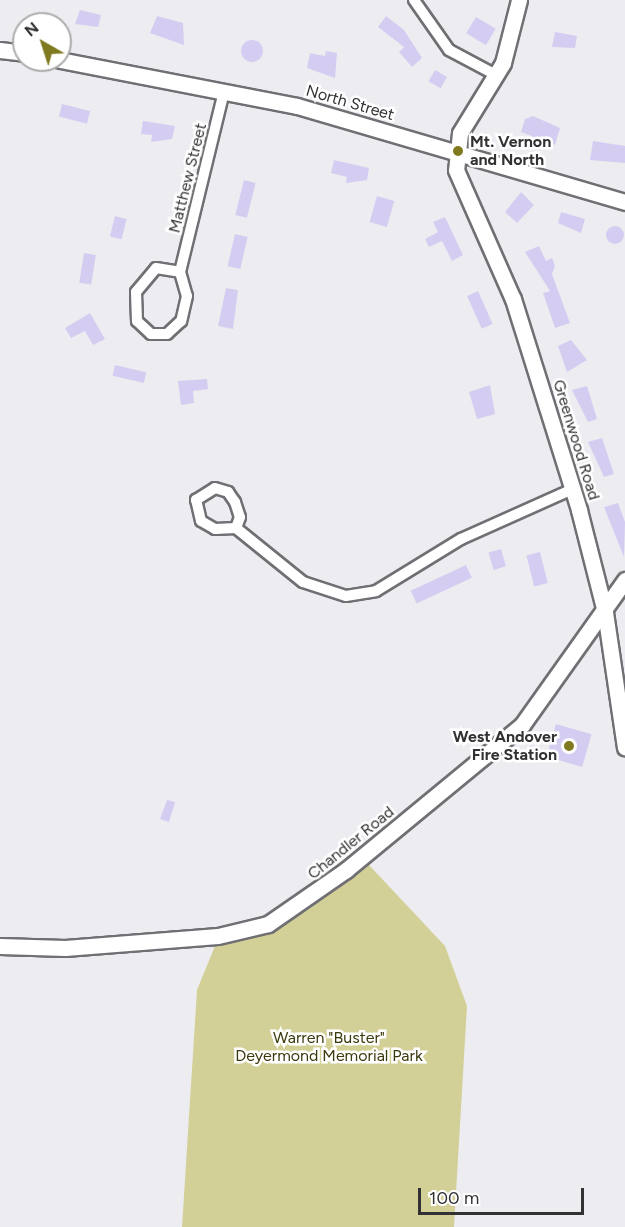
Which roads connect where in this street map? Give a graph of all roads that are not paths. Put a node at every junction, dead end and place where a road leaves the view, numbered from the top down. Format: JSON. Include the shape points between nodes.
{"nodes":[{"id":1,"x":414,"y":0,"type":"edge"},
{"id":2,"x":519,"y":0,"type":"edge"},
{"id":3,"x":72,"y":62,"type":"edge"},
{"id":4,"x":496,"y":75,"type":"junction"},
{"id":5,"x":224,"y":92,"type":"junction"},
{"id":6,"x":458,"y":153,"type":"junction"},
{"id":7,"x":625,"y":202,"type":"edge"},
{"id":8,"x":180,"y":272,"type":"junction"},
{"id":9,"x":573,"y":489,"type":"junction"},
{"id":10,"x":236,"y":528,"type":"junction"},
{"id":11,"x":625,"y":580,"type":"edge"},
{"id":12,"x":605,"y":612,"type":"junction"},
{"id":13,"x":625,"y":748,"type":"edge"},
{"id":14,"x":0,"y":946,"type":"edge"}],
"edges":[{"from":1,"to":4,"type":"street","via":[[449,50]]},
{"from":2,"to":4,"type":"street","via":[[513,36]]},
{"from":3,"to":5,"type":"street","name":"North Street"},
{"from":4,"to":6,"type":"street","via":[[460,133]]},
{"from":5,"to":6,"type":"street","name":"North Street","via":[[297,106]]},
{"from":5,"to":8,"type":"street","name":"Matthew Street"},
{"from":6,"to":7,"type":"street","name":"North Street"},
{"from":6,"to":9,"type":"street","name":"Greenwood Road","via":[[456,170],[513,299]]},
{"from":8,"to":8,"type":"street","name":"Matthew Street","via":[[156,268],[136,292],[137,321],[151,334],[167,334],[181,321],[187,296]]},
{"from":9,"to":10,"type":"street","via":[[461,539],[376,591],[346,596],[303,582]]},
{"from":9,"to":12,"type":"street","name":"Greenwood Road"},
{"from":10,"to":10,"type":"street","via":[[215,529],[201,521],[196,500],[215,488],[228,492],[240,517]]},
{"from":11,"to":12,"type":"street","name":"Chandler Road"},
{"from":12,"to":13,"type":"street","name":"Greenwood Road"},
{"from":12,"to":14,"type":"street","name":"Chandler Road","via":[[522,725],[328,885],[268,924],[218,936],[65,948]]}]}
